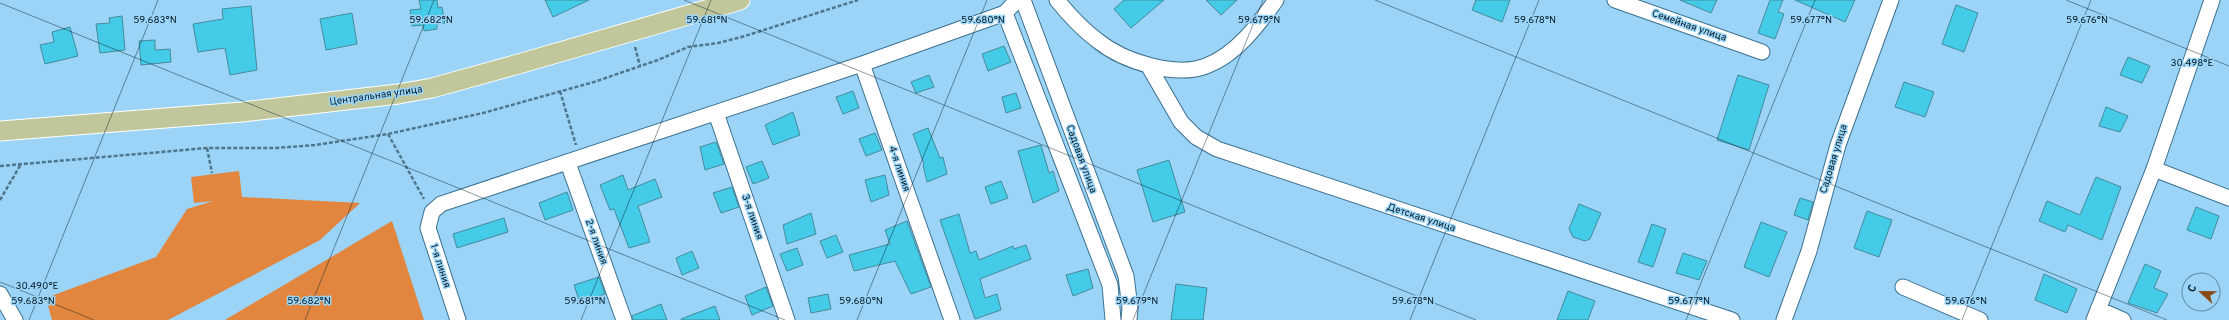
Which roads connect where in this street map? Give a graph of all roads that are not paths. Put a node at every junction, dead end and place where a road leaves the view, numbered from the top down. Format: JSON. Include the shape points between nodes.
{"nodes":[{"id":1,"x":740,"y":0,"type":"edge"},
{"id":2,"x":1017,"y":0,"type":"edge"},
{"id":3,"x":1023,"y":0,"type":"edge"},
{"id":4,"x":1057,"y":0,"type":"edge"},
{"id":5,"x":1276,"y":0,"type":"edge"},
{"id":6,"x":1615,"y":0,"type":"edge"},
{"id":7,"x":1891,"y":0,"type":"edge"},
{"id":8,"x":2212,"y":0,"type":"edge"},
{"id":9,"x":716,"y":3,"type":"edge"},
{"id":10,"x":1005,"y":13,"type":"junction"},
{"id":11,"x":1762,"y":52,"type":"dead end"},
{"id":12,"x":862,"y":64,"type":"junction"},
{"id":13,"x":1148,"y":65,"type":"junction"},
{"id":14,"x":716,"y":113,"type":"junction"},
{"id":15,"x":0,"y":131,"type":"edge"},
{"id":16,"x":574,"y":161,"type":"junction"},
{"id":17,"x":2154,"y":169,"type":"junction"},
{"id":18,"x":2229,"y":198,"type":"edge"},
{"id":19,"x":1903,"y":287,"type":"dead end"},
{"id":20,"x":0,"y":294,"type":"edge"},
{"id":21,"x":2096,"y":315,"type":"edge"},
{"id":22,"x":15,"y":320,"type":"edge"},
{"id":23,"x":458,"y":320,"type":"edge"},
{"id":24,"x":624,"y":320,"type":"edge"},
{"id":25,"x":787,"y":320,"type":"edge"},
{"id":26,"x":952,"y":320,"type":"edge"},
{"id":27,"x":1113,"y":320,"type":"edge"},
{"id":28,"x":1129,"y":320,"type":"edge"},
{"id":29,"x":1732,"y":320,"type":"edge"},
{"id":30,"x":1784,"y":320,"type":"edge"},
{"id":31,"x":1980,"y":320,"type":"edge"},
{"id":32,"x":2123,"y":320,"type":"edge"}],
"edges":[{"from":1,"to":9,"type":"main road","name":"Центральная улица"},
{"from":2,"to":10,"type":"street"},
{"from":3,"to":28,"type":"street","name":"Садовая улица","via":[[1126,276]]},
{"from":4,"to":13,"type":"street","via":[[1070,16],[1099,42]]},
{"from":5,"to":13,"type":"street","via":[[1258,25],[1228,55],[1207,66],[1186,71],[1163,70]]},
{"from":6,"to":11,"type":"street","name":"Семейная улица"},
{"from":7,"to":30,"type":"street","name":"Садовая улица","via":[[1838,145],[1809,251]]},
{"from":8,"to":17,"type":"street"},
{"from":9,"to":15,"type":"main road","name":"Центральная улица","via":[[432,88],[242,112]]},
{"from":10,"to":12,"type":"street"},
{"from":10,"to":27,"type":"street","via":[[1110,285]]},
{"from":12,"to":14,"type":"street"},
{"from":12,"to":26,"type":"street","name":"4-я линия"},
{"from":13,"to":29,"type":"street","name":"Детская улица","via":[[1181,122],[1196,137],[1217,149]]},
{"from":14,"to":16,"type":"street"},
{"from":14,"to":25,"type":"street","name":"3-я линия"},
{"from":16,"to":23,"type":"street","name":"1-я линия","via":[[441,204],[432,212],[428,228]]},
{"from":16,"to":24,"type":"street","name":"2-я линия"},
{"from":17,"to":18,"type":"street"},
{"from":17,"to":21,"type":"street"},
{"from":19,"to":31,"type":"street"},
{"from":20,"to":22,"type":"street"},
{"from":21,"to":32,"type":"street"}]}
